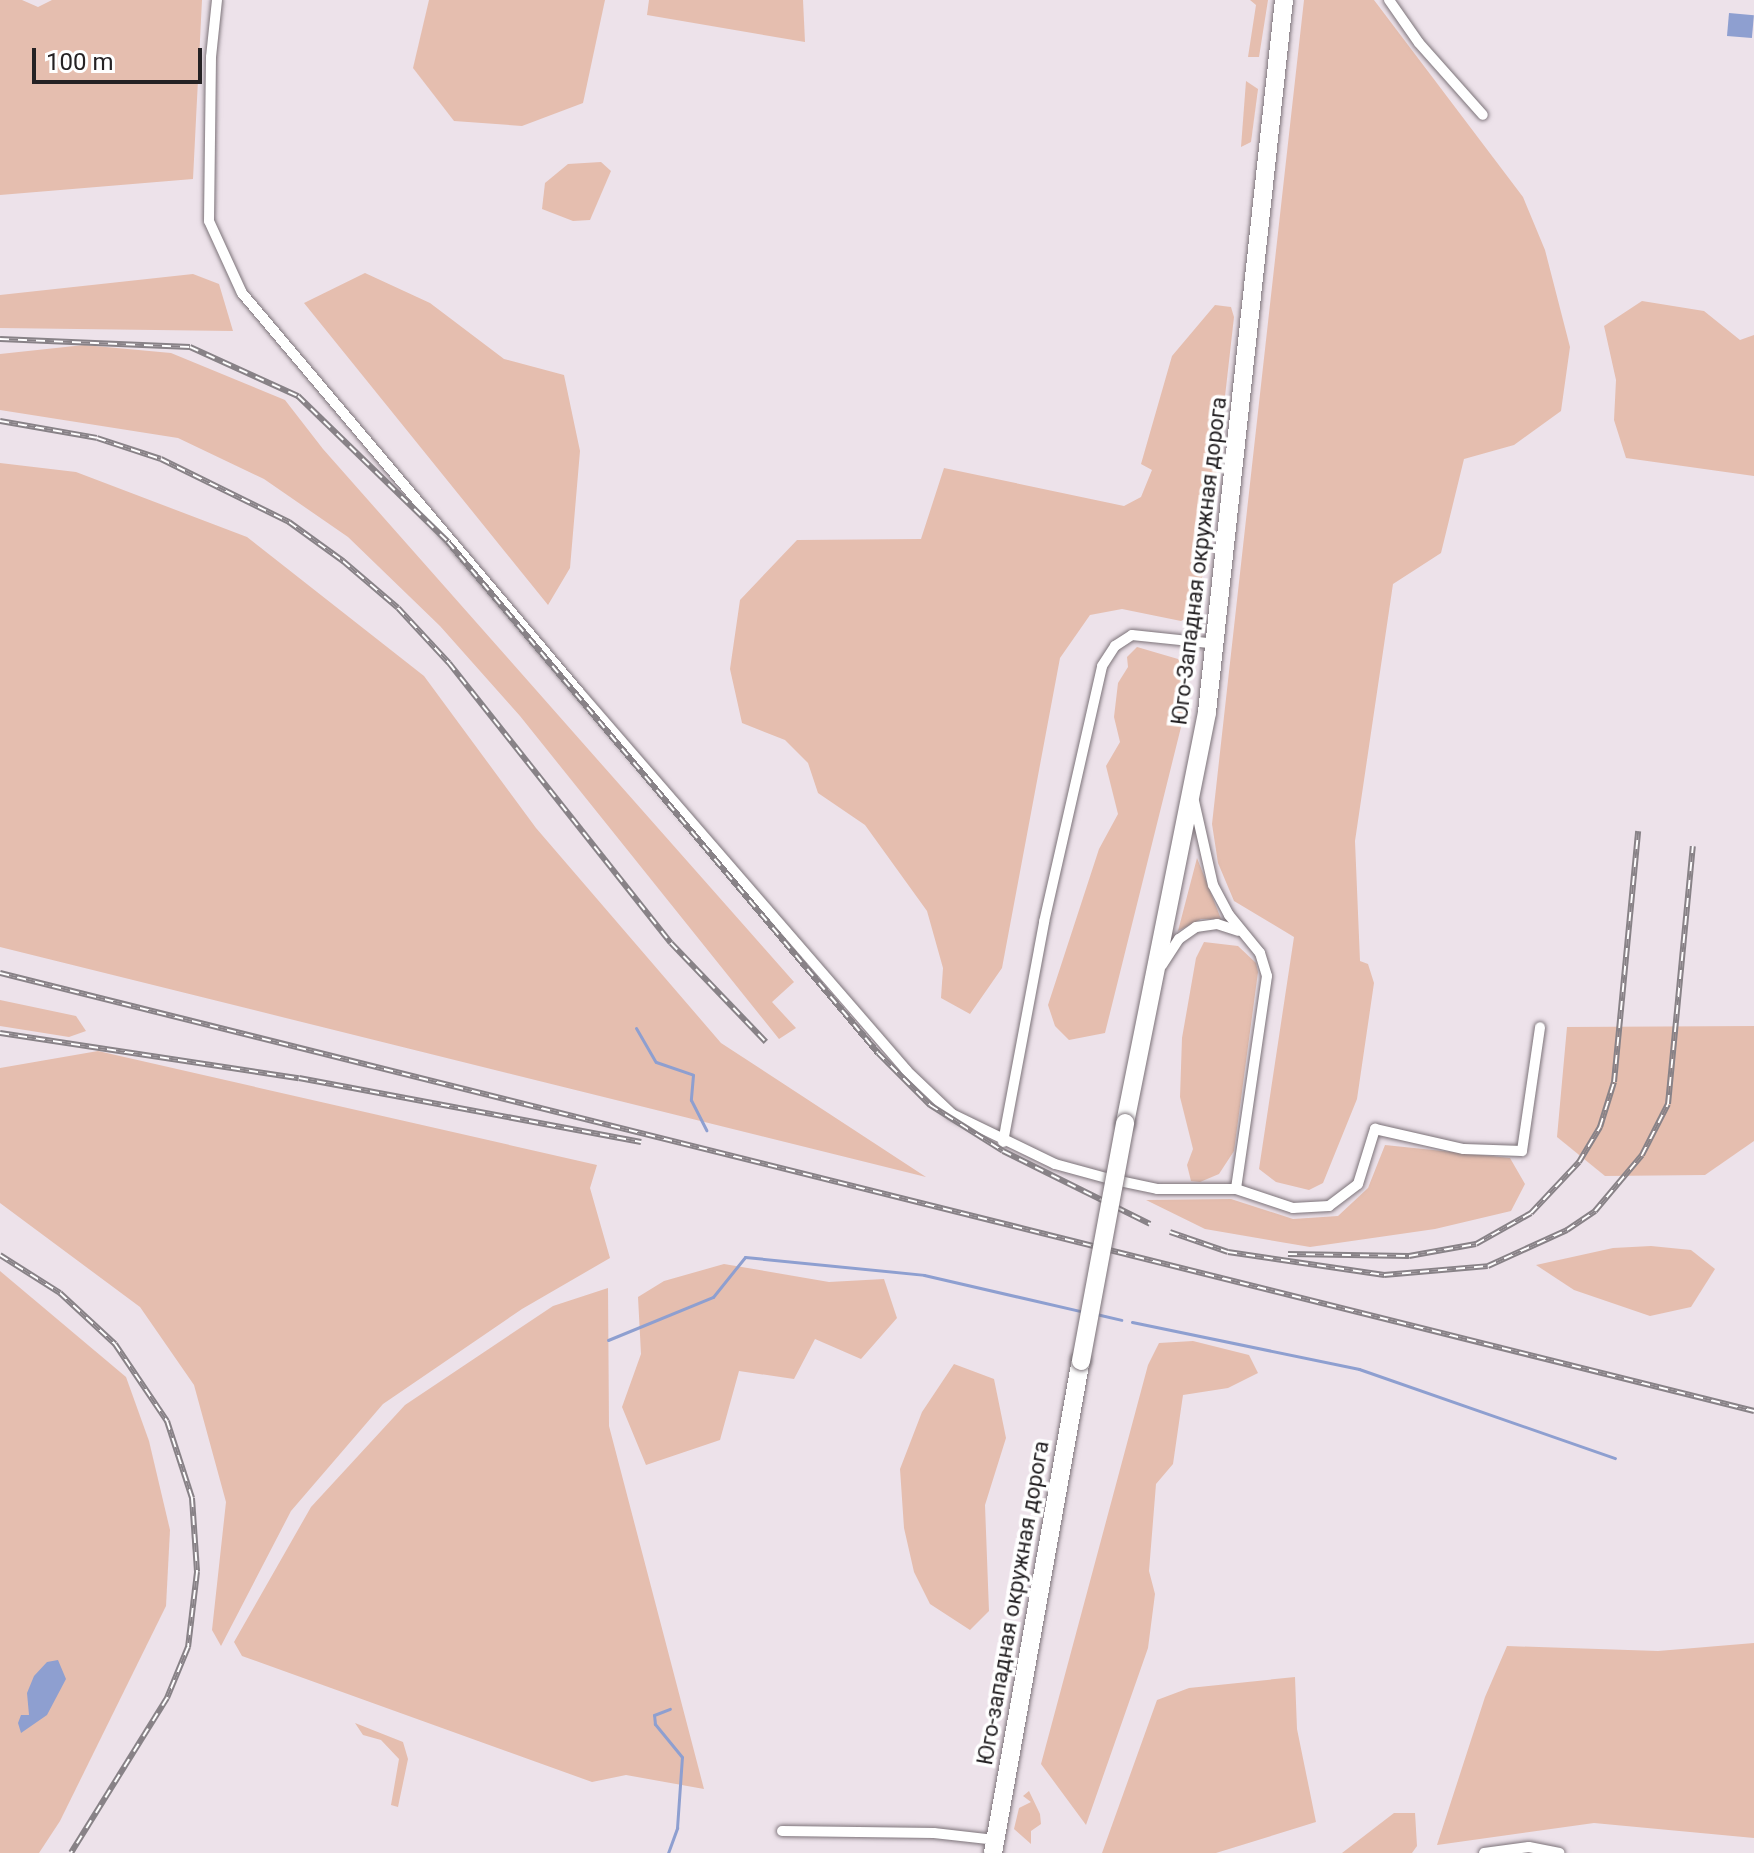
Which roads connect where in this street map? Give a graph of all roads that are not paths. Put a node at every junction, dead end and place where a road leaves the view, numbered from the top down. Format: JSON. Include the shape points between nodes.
{"nodes":[{"id":1,"x":217,"y":0,"type":"edge"},
{"id":2,"x":1284,"y":0,"type":"edge"},
{"id":3,"x":1389,"y":0,"type":"edge"},
{"id":4,"x":1483,"y":115,"type":"dead end"},
{"id":5,"x":1217,"y":644,"type":"junction"},
{"id":6,"x":1193,"y":789,"type":"junction"},
{"id":7,"x":1242,"y":933,"type":"junction"},
{"id":8,"x":1154,"y":976,"type":"junction"},
{"id":9,"x":1540,"y":1027,"type":"dead end"},
{"id":10,"x":1125,"y":1123,"type":"joint"},
{"id":11,"x":1003,"y":1142,"type":"junction"},
{"id":12,"x":1236,"y":1189,"type":"junction"},
{"id":13,"x":782,"y":1831,"type":"dead end"},
{"id":14,"x":994,"y":1846,"type":"edge"},
{"id":15,"x":1484,"y":1853,"type":"edge"},
{"id":16,"x":1559,"y":1853,"type":"edge"}],
"edges":[{"from":1,"to":11,"type":"street","via":[[209,221],[242,293],[906,1070],[952,1114]]},
{"from":2,"to":5,"type":"highway","name":"Юго-Западная окружная дорога"},
{"from":3,"to":4,"type":"street"},
{"from":5,"to":6,"type":"highway","name":"Юго-Западная окружная дорога"},
{"from":5,"to":11,"type":"street","via":[[1132,635],[1115,646],[1102,666],[1044,922]]},
{"from":6,"to":7,"type":"street","via":[[1207,869]]},
{"from":6,"to":8,"type":"highway","name":"Юго-Западная окружная дорога"},
{"from":7,"to":8,"type":"street","via":[[1217,924],[1191,929]]},
{"from":7,"to":12,"type":"street","via":[[1263,959],[1267,987]]},
{"from":8,"to":10,"type":"highway","name":"Юго-Западная окружная дорога"},
{"from":9,"to":12,"type":"street","via":[[1522,1151],[1464,1149],[1375,1129],[1358,1184],[1329,1206],[1293,1208]]},
{"from":10,"to":14,"type":"highway","name":"Юго-западная окружная дорога","bridge":true},
{"from":11,"to":12,"type":"street","via":[[1055,1164],[1157,1189]]},
{"from":13,"to":14,"type":"street","via":[[934,1833]]},
{"from":15,"to":16,"type":"street","via":[[1507,1847]]}]}
